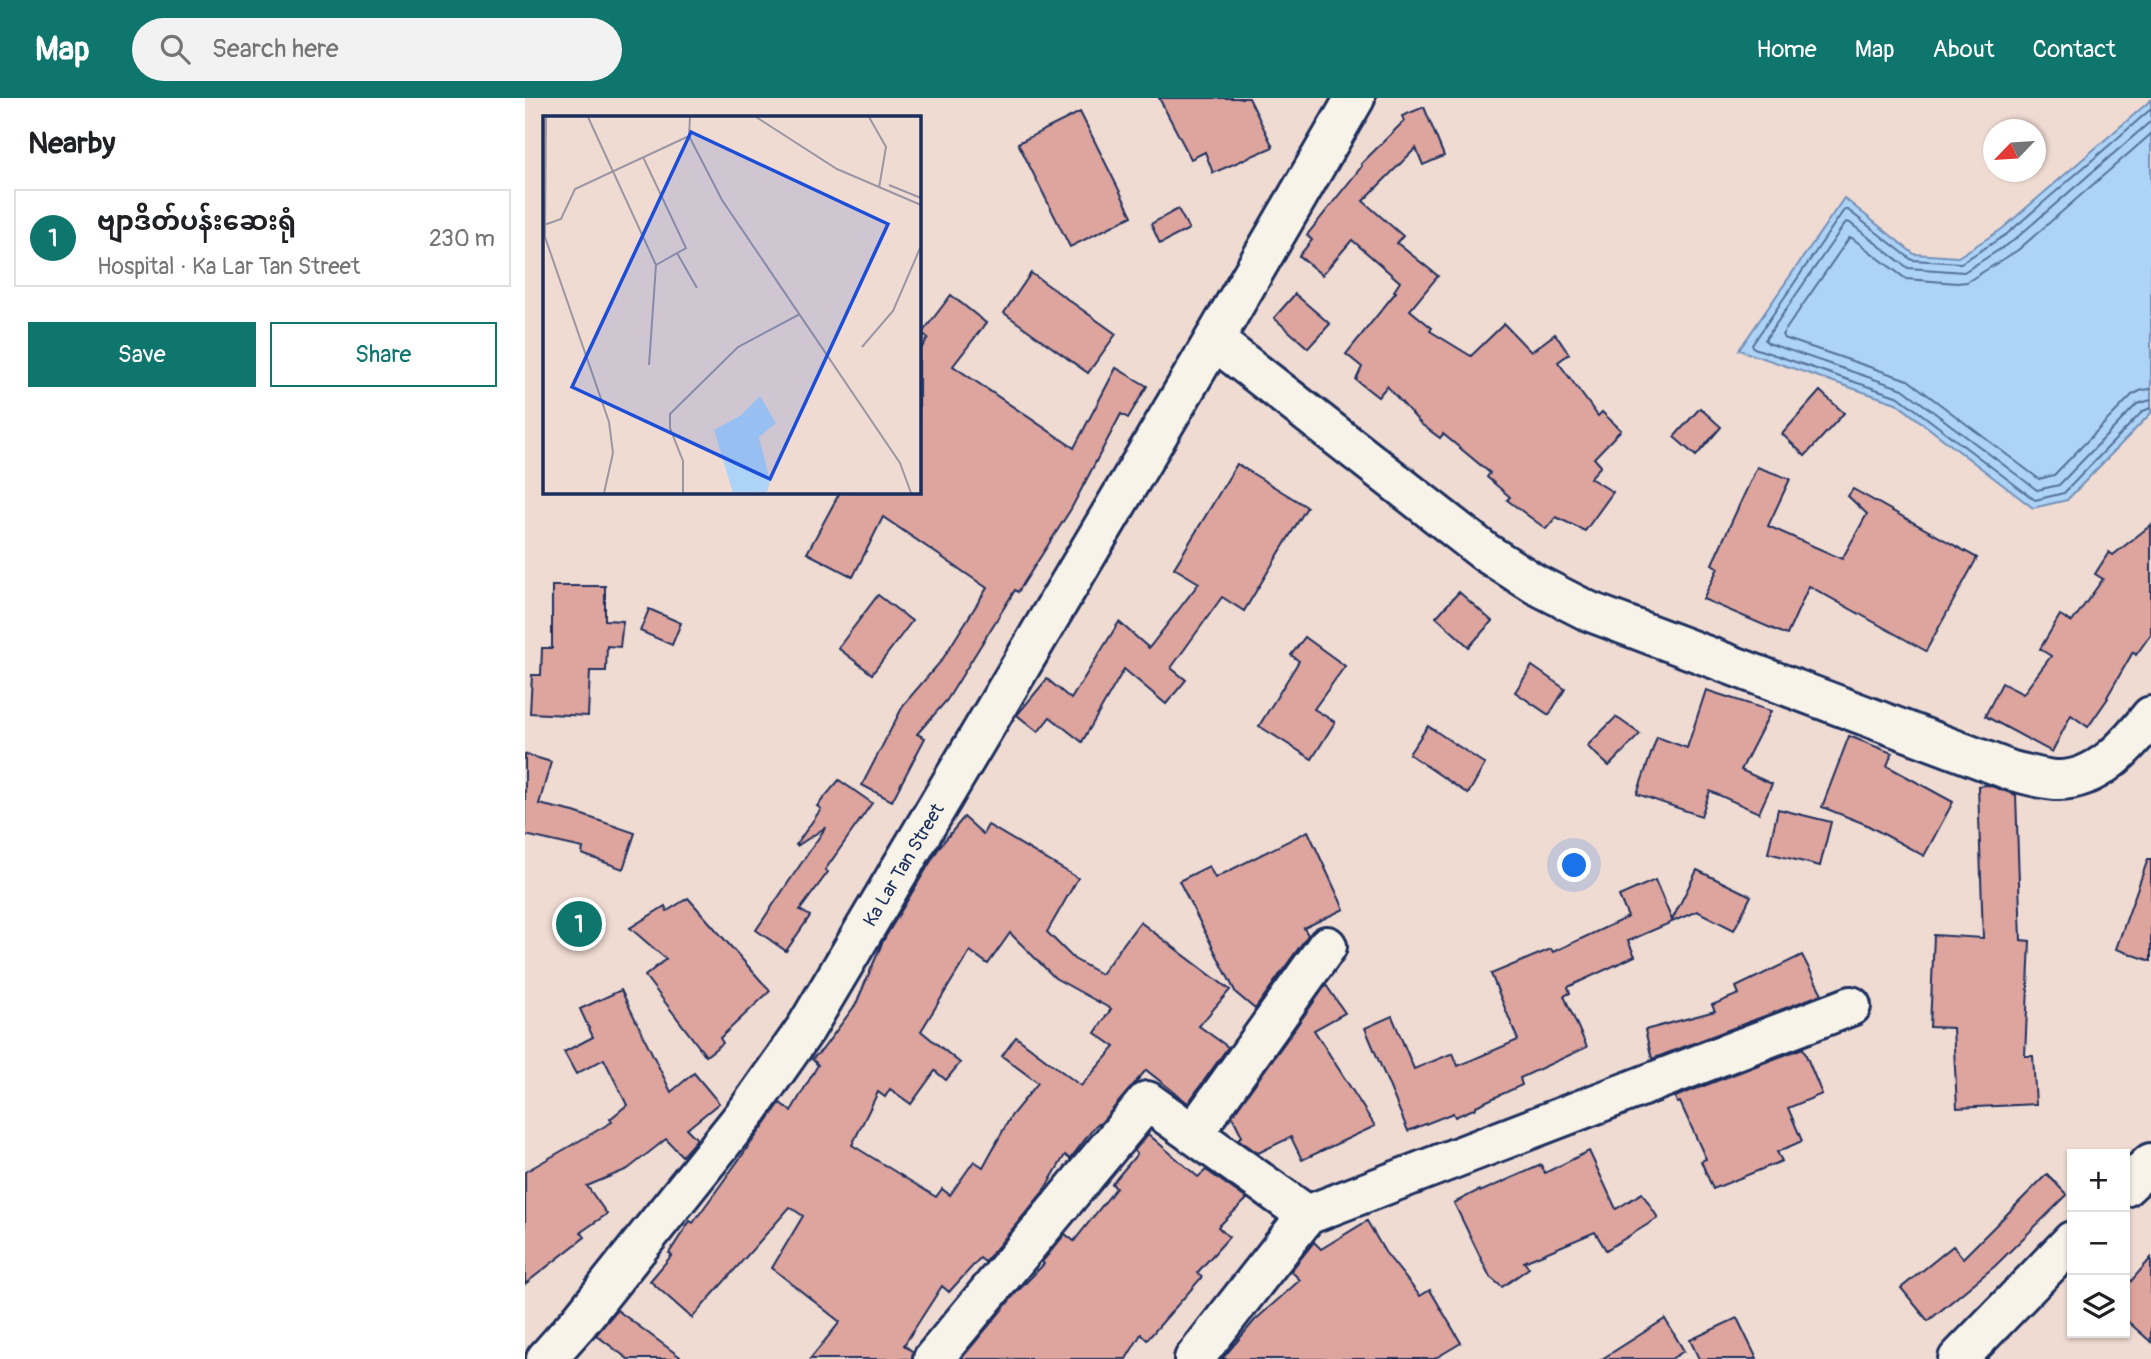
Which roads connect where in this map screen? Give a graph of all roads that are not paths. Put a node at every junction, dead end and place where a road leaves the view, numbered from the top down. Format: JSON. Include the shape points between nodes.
{"nodes":[{"id":1,"x":1355,"y":98,"type":"edge"},
{"id":2,"x":1214,"y":340,"type":"junction"},
{"id":3,"x":2151,"y":716,"type":"edge"},
{"id":4,"x":1327,"y":946,"type":"dead end"},
{"id":5,"x":1851,"y":1006,"type":"dead end"},
{"id":6,"x":1193,"y":1134,"type":"junction"},
{"id":7,"x":2151,"y":1163,"type":"edge"},
{"id":8,"x":2130,"y":1182,"type":"edge"},
{"id":9,"x":1307,"y":1215,"type":"junction"},
{"id":10,"x":2067,"y":1246,"type":"edge"},
{"id":11,"x":546,"y":1359,"type":"edge"},
{"id":12,"x":933,"y":1359,"type":"edge"},
{"id":13,"x":1193,"y":1359,"type":"edge"},
{"id":14,"x":1958,"y":1359,"type":"edge"}],
"edges":[{"from":1,"to":2,"type":"street","name":"Ka Lar Tan Street"},
{"from":2,"to":3,"type":"street","via":[[1485,551],[1588,611],[2012,771],[2057,780],[2105,764]]},
{"from":2,"to":11,"type":"street","name":"Ka Lar Tan Street","via":[[806,1028],[750,1109]]},
{"from":4,"to":6,"type":"street"},
{"from":5,"to":9,"type":"street"},
{"from":6,"to":9,"type":"street"},
{"from":6,"to":12,"type":"street","via":[[1147,1101]]},
{"from":7,"to":8,"type":"street"},
{"from":9,"to":13,"type":"street"},
{"from":10,"to":14,"type":"street"}]}
